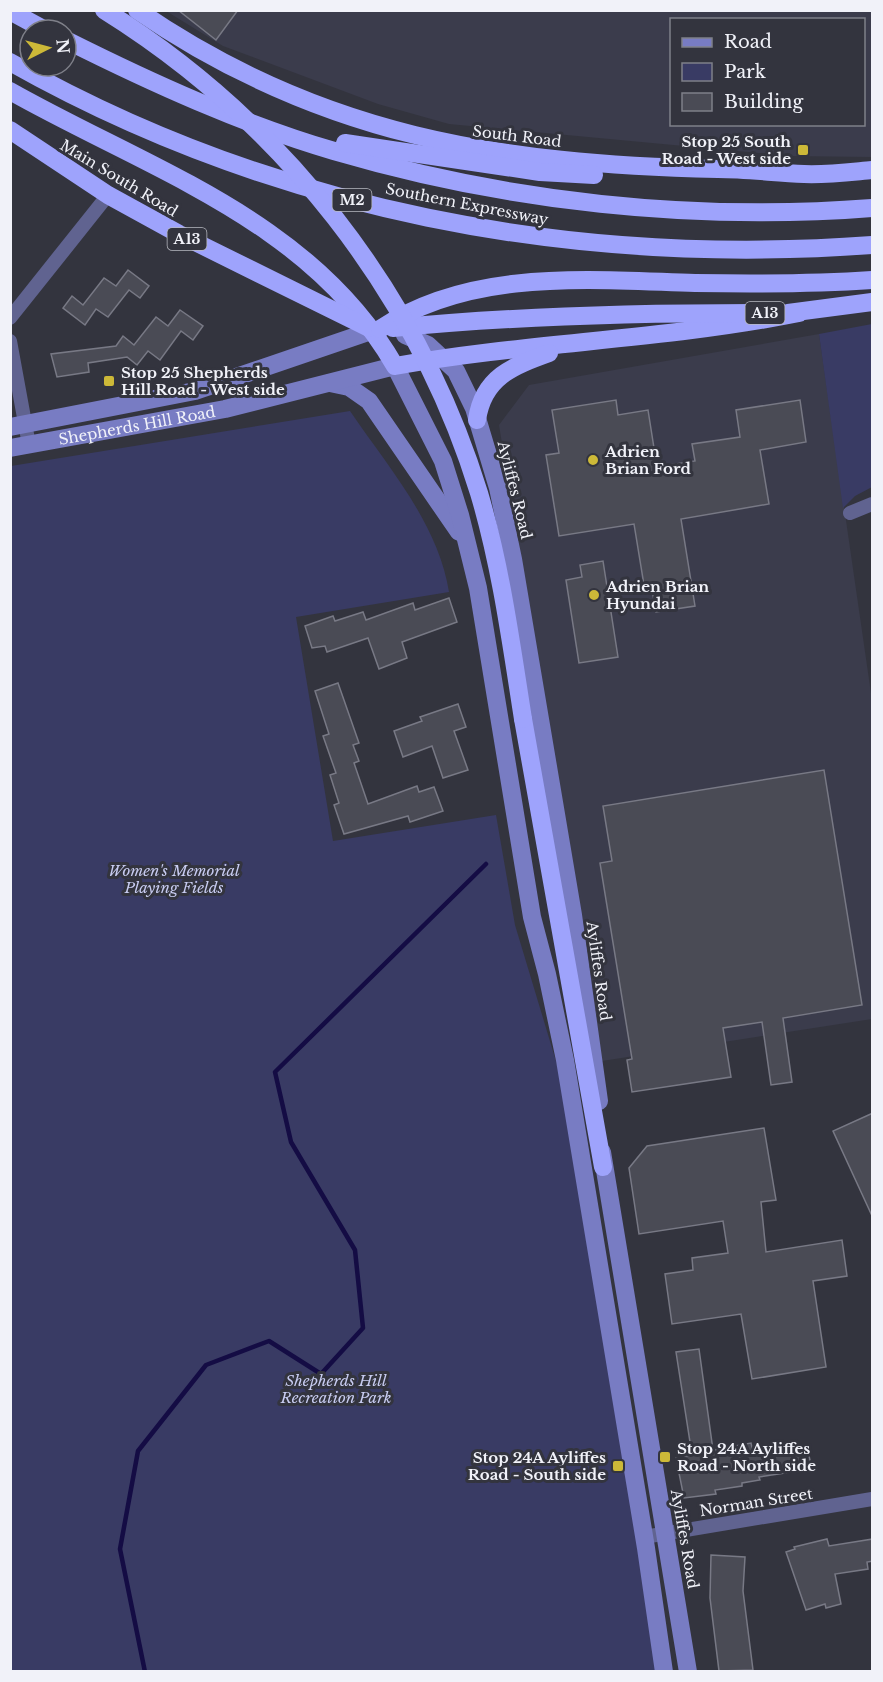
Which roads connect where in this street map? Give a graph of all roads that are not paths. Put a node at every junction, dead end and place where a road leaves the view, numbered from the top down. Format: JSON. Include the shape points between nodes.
{"nodes":[{"id":1,"x":104,"y":10,"type":"edge"},
{"id":2,"x":137,"y":10,"type":"edge"},
{"id":3,"x":78,"y":46,"type":"edge"},
{"id":4,"x":10,"y":62,"type":"edge"},
{"id":5,"x":10,"y":91,"type":"edge"},
{"id":6,"x":10,"y":130,"type":"edge"},
{"id":7,"x":278,"y":132,"type":"junction"},
{"id":8,"x":873,"y":170,"type":"edge"},
{"id":9,"x":807,"y":174,"type":"junction"},
{"id":10,"x":108,"y":195,"type":"junction"},
{"id":11,"x":873,"y":208,"type":"edge"},
{"id":12,"x":873,"y":245,"type":"edge"},
{"id":13,"x":873,"y":279,"type":"edge"},
{"id":14,"x":873,"y":302,"type":"edge"},
{"id":15,"x":799,"y":313,"type":"junction"},
{"id":16,"x":10,"y":318,"type":"edge"},
{"id":17,"x":377,"y":330,"type":"junction"},
{"id":18,"x":10,"y":341,"type":"edge"},
{"id":19,"x":573,"y":344,"type":"junction"},
{"id":20,"x":444,"y":357,"type":"junction"},
{"id":21,"x":395,"y":366,"type":"junction"},
{"id":22,"x":327,"y":383,"type":"junction"},
{"id":23,"x":477,"y":420,"type":"junction"},
{"id":24,"x":18,"y":425,"type":"edge"},
{"id":25,"x":20,"y":446,"type":"edge"},
{"id":26,"x":873,"y":504,"type":"edge"},
{"id":27,"x":850,"y":513,"type":"dead end"},
{"id":28,"x":468,"y":546,"type":"junction"},
{"id":29,"x":603,"y":1167,"type":"junction"},
{"id":30,"x":873,"y":1499,"type":"edge"},
{"id":31,"x":666,"y":1533,"type":"junction"},
{"id":32,"x":644,"y":1537,"type":"junction"},
{"id":33,"x":664,"y":1671,"type":"edge"},
{"id":34,"x":688,"y":1671,"type":"edge"}],
"edges":[{"from":1,"to":29,"type":"highway","bridge":true,"via":[[200,77],[266,138],[344,228],[399,311],[448,409],[479,494],[501,581]]},
{"from":2,"to":9,"type":"highway","name":"South Road","via":[[178,39],[238,72],[371,125],[454,146],[592,163]]},
{"from":3,"to":7,"type":"highway","name":"Southern Expressway"},
{"from":4,"to":12,"type":"highway","name":"Southern Expressway","number":"M2","via":[[103,110],[202,151],[349,199],[426,218],[531,236],[655,249],[758,251]]},
{"from":5,"to":17,"type":"highway","via":[[261,225],[327,277]]},
{"from":6,"to":10,"type":"highway","name":"Main South Road","number":"A13"},
{"from":7,"to":9,"type":"highway","via":[[540,172],[664,180],[775,180]]},
{"from":7,"to":11,"type":"highway","name":"Southern Expressway","via":[[402,169],[551,198],[692,211],[770,213]]},
{"from":8,"to":9,"type":"highway","name":"South Road"},
{"from":10,"to":16,"type":"street"},
{"from":10,"to":17,"type":"highway","name":"Main South Road","number":"A13","via":[[178,234]]},
{"from":13,"to":17,"type":"highway","via":[[783,285],[580,281],[518,284],[429,304]]},
{"from":14,"to":15,"type":"highway","number":"A13"},
{"from":15,"to":17,"type":"highway","number":"A13","via":[[657,313],[473,320]]},
{"from":15,"to":19,"type":"highway","via":[[692,332]]},
{"from":17,"to":20,"type":"main road","name":"Ayliffes Road","via":[[417,339]]},
{"from":17,"to":21,"type":"highway"},
{"from":17,"to":24,"type":"main road","name":"Shepherds Hill Road","via":[[195,391]]},
{"from":18,"to":24,"type":"street"},
{"from":19,"to":20,"type":"highway"},
{"from":19,"to":23,"type":"highway","via":[[522,363],[499,377],[485,391]]},
{"from":20,"to":21,"type":"highway"},
{"from":20,"to":23,"type":"main road","name":"Ayliffes Road","via":[[465,387]]},
{"from":21,"to":22,"type":"main road","name":"Shepherds Hill Road"},
{"from":21,"to":28,"type":"main road","via":[[443,461]]},
{"from":22,"to":25,"type":"main road","name":"Shepherds Hill Road","via":[[225,409]]},
{"from":22,"to":28,"type":"main road","via":[[349,387],[369,401]]},
{"from":23,"to":29,"type":"main road","name":"Ayliffes Road","via":[[507,528],[554,803],[595,1065]]},
{"from":24,"to":25,"type":"street"},
{"from":26,"to":27,"type":"street"},
{"from":28,"to":32,"type":"main road","via":[[532,917],[567,1072]]},
{"from":29,"to":31,"type":"main road","name":"Ayliffes Road"},
{"from":30,"to":31,"type":"street","name":"Norman Street"},
{"from":31,"to":32,"type":"street","name":"Norman Street"},
{"from":31,"to":34,"type":"main road","name":"Ayliffes Road"},
{"from":32,"to":33,"type":"main road"}]}
